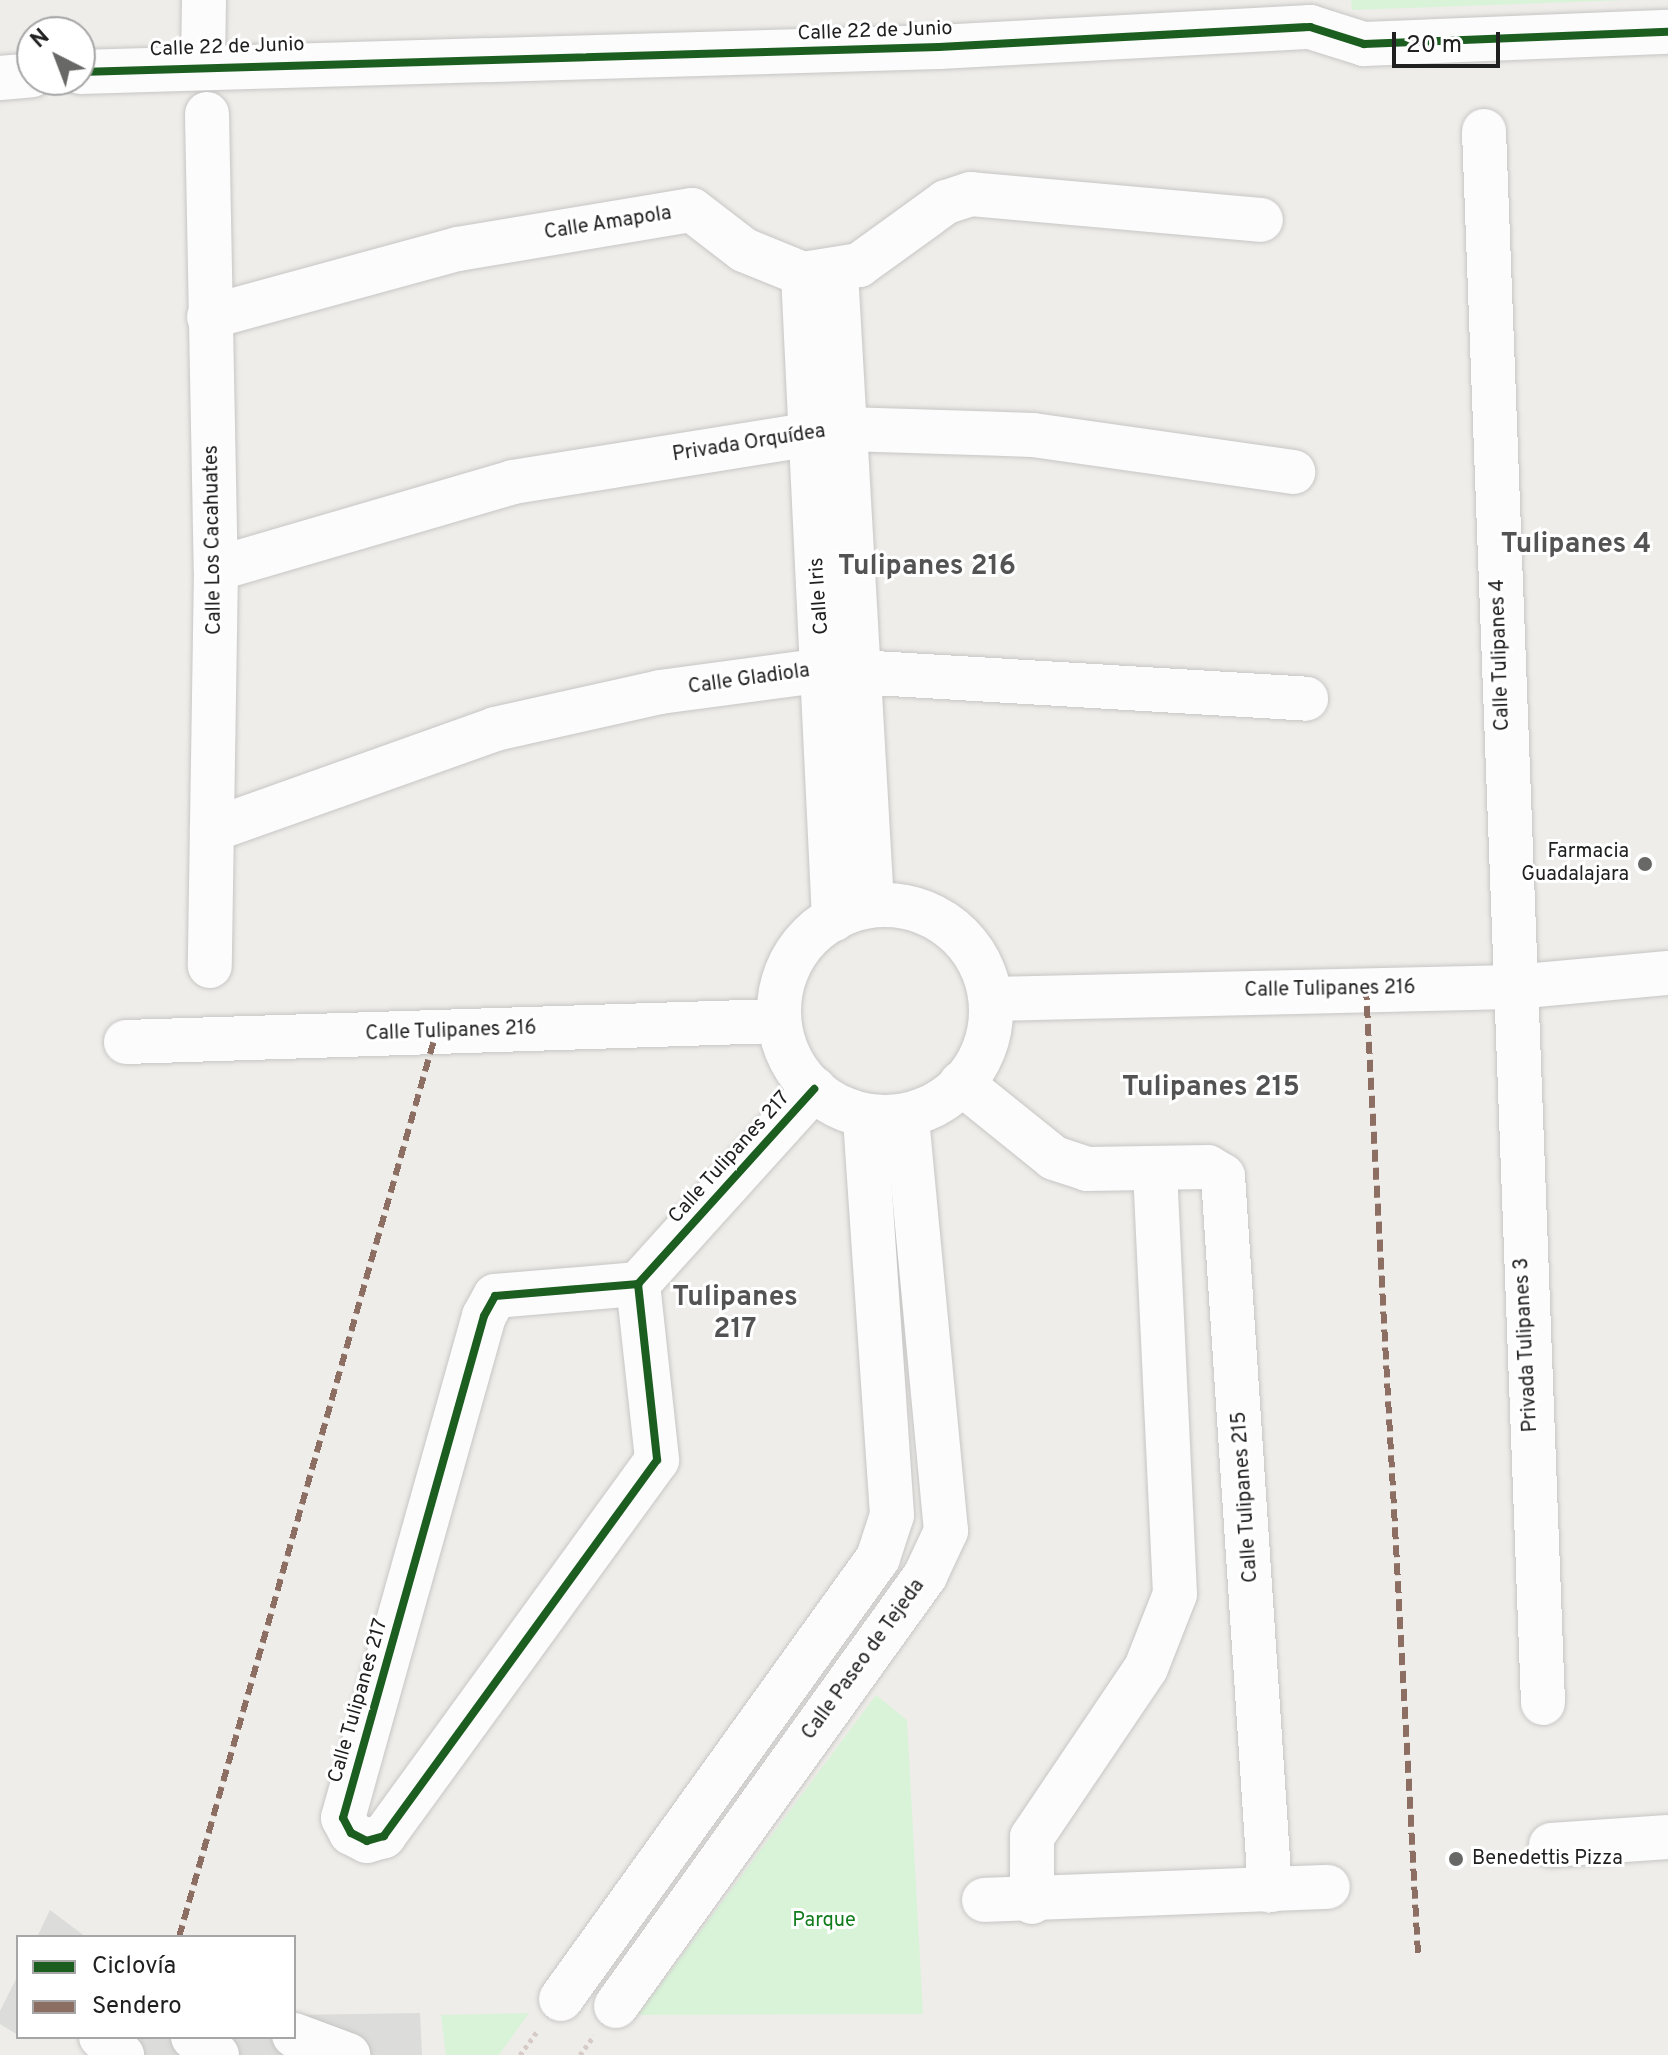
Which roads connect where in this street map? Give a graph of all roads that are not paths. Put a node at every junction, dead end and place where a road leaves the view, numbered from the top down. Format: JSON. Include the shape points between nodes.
{"nodes":[{"id":1,"x":204,"y":0,"type":"edge"},
{"id":2,"x":1318,"y":13,"type":"edge"},
{"id":3,"x":1099,"y":19,"type":"edge"},
{"id":4,"x":1668,"y":32,"type":"edge"},
{"id":5,"x":203,"y":63,"type":"junction"},
{"id":6,"x":96,"y":71,"type":"edge"},
{"id":7,"x":207,"y":114,"type":"dead end"},
{"id":8,"x":1484,"y":131,"type":"dead end"},
{"id":9,"x":1261,"y":220,"type":"dead end"},
{"id":10,"x":819,"y":273,"type":"junction"},
{"id":11,"x":209,"y":317,"type":"junction"},
{"id":12,"x":827,"y":432,"type":"junction"},
{"id":13,"x":1293,"y":472,"type":"dead end"},
{"id":14,"x":216,"y":569,"type":"junction"},
{"id":15,"x":843,"y":670,"type":"junction"},
{"id":16,"x":1306,"y":699,"type":"dead end"},
{"id":17,"x":212,"y":830,"type":"junction"},
{"id":18,"x":853,"y":911,"type":"junction"},
{"id":19,"x":210,"y":966,"type":"dead end"},
{"id":20,"x":1668,"y":973,"type":"edge"},
{"id":21,"x":1514,"y":987,"type":"junction"},
{"id":22,"x":992,"y":999,"type":"junction"},
{"id":23,"x":776,"y":1021,"type":"junction"},
{"id":24,"x":126,"y":1042,"type":"dead end"},
{"id":25,"x":961,"y":1083,"type":"junction"},
{"id":26,"x":814,"y":1089,"type":"junction"},
{"id":27,"x":886,"y":1116,"type":"junction"},
{"id":28,"x":1155,"y":1168,"type":"junction"},
{"id":29,"x":638,"y":1284,"type":"junction"},
{"id":30,"x":1543,"y":1703,"type":"dead end"},
{"id":31,"x":1668,"y":1837,"type":"edge"},
{"id":32,"x":1551,"y":1845,"type":"dead end"},
{"id":33,"x":1328,"y":1887,"type":"dead end"},
{"id":34,"x":1270,"y":1890,"type":"junction"},
{"id":35,"x":984,"y":1900,"type":"dead end"},
{"id":36,"x":1032,"y":1902,"type":"junction"},
{"id":37,"x":561,"y":1999,"type":"dead end"},
{"id":38,"x":616,"y":2006,"type":"dead end"},
{"id":39,"x":296,"y":2036,"type":"edge"},
{"id":40,"x":103,"y":2039,"type":"edge"},
{"id":41,"x":196,"y":2039,"type":"edge"},
{"id":42,"x":122,"y":2055,"type":"edge"},
{"id":43,"x":217,"y":2055,"type":"edge"},
{"id":44,"x":348,"y":2055,"type":"edge"}],
"edges":[{"from":1,"to":5,"type":"street"},
{"from":2,"to":3,"type":"street","name":"Calle 22 de Junio"},
{"from":2,"to":4,"type":"street","name":"Calle 22 de Junio","via":[[1364,44]]},
{"from":3,"to":5,"type":"street","name":"Calle 22 de Junio"},
{"from":5,"to":6,"type":"street","name":"Calle 22 de Junio"},
{"from":7,"to":11,"type":"street","name":"Calle Los Cacahuates"},
{"from":8,"to":21,"type":"street","name":"Calle Tulipanes 4"},
{"from":9,"to":10,"type":"street","via":[[971,194],[946,202],[884,250]]},
{"from":10,"to":11,"type":"street","name":"Calle Amapola","via":[[744,250],[692,210],[458,249]]},
{"from":10,"to":12,"type":"street","name":"Calle Iris"},
{"from":11,"to":14,"type":"street","name":"Calle Los Cacahuates"},
{"from":12,"to":13,"type":"street","name":"Privada Orquídea","via":[[1033,435]]},
{"from":12,"to":14,"type":"street","name":"Privada Orquídea","via":[[513,482]]},
{"from":12,"to":15,"type":"street","name":"Calle Iris"},
{"from":14,"to":17,"type":"street","name":"Calle Los Cacahuates"},
{"from":15,"to":16,"type":"street","name":"Calle Gladiola"},
{"from":15,"to":17,"type":"street","name":"Calle Gladiola","via":[[660,692],[495,729]]},
{"from":15,"to":18,"type":"street","name":"Calle Iris"},
{"from":17,"to":19,"type":"street","name":"Calle Los Cacahuates"},
{"from":18,"to":22,"type":"street","via":[[943,921],[973,950]]},
{"from":18,"to":23,"type":"street","via":[[794,953]]},
{"from":20,"to":21,"type":"street","name":"Calle Tulipanes 216"},
{"from":21,"to":22,"type":"street","name":"Calle Tulipanes 216"},
{"from":21,"to":30,"type":"street","name":"Privada Tulipanes 3"},
{"from":22,"to":25,"type":"street","via":[[990,1030]]},
{"from":23,"to":24,"type":"street","name":"Calle Tulipanes 216"},
{"from":23,"to":26,"type":"street","via":[[796,1072]]},
{"from":25,"to":27,"type":"street"},
{"from":25,"to":28,"type":"street","name":"Calle Tulipanes 215","via":[[1054,1158],[1087,1169]]},
{"from":26,"to":27,"type":"street"},
{"from":26,"to":29,"type":"street","name":"Calle Tulipanes 217"},
{"from":27,"to":37,"type":"street","via":[[892,1515],[878,1558]]},
{"from":27,"to":38,"type":"street","name":"Calle Paseo de Tejeda","via":[[946,1531],[925,1576]]},
{"from":28,"to":34,"type":"street","name":"Calle Tulipanes 215","via":[[1208,1167],[1223,1176]]},
{"from":28,"to":36,"type":"street","via":[[1175,1594],[1146,1668],[1032,1837]]},
{"from":29,"to":29,"type":"street","name":"Calle Tulipanes 217","via":[[514,1292],[495,1296],[484,1316],[343,1818],[351,1833],[367,1841],[384,1836],[657,1460]]},
{"from":31,"to":32,"type":"street"},
{"from":33,"to":34,"type":"street"},
{"from":34,"to":36,"type":"street"},
{"from":35,"to":36,"type":"street"},
{"from":39,"to":44,"type":"street"},
{"from":40,"to":42,"type":"street"},
{"from":41,"to":43,"type":"street"}]}
